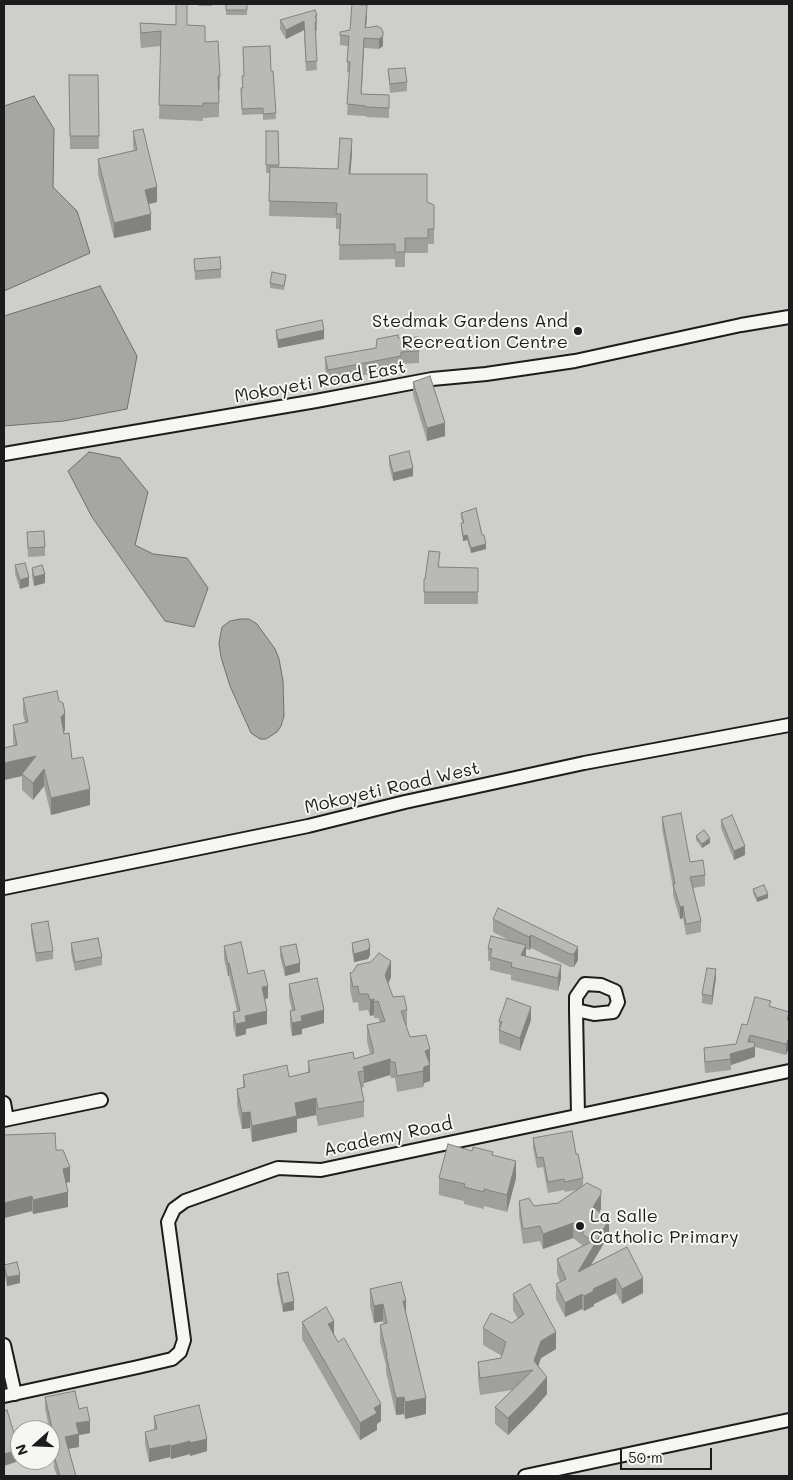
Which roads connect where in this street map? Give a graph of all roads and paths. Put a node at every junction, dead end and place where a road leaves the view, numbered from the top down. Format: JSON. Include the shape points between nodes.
{"nodes":[{"id":1,"x":789,"y":317,"type":"edge"},
{"id":2,"x":4,"y":454,"type":"edge"},
{"id":3,"x":789,"y":725,"type":"edge"},
{"id":4,"x":4,"y":888,"type":"edge"},
{"id":5,"x":576,"y":1010,"type":"dead end"},
{"id":6,"x":789,"y":1070,"type":"edge"},
{"id":7,"x":101,"y":1100,"type":"dead end"},
{"id":8,"x":4,"y":1103,"type":"edge"},
{"id":9,"x":578,"y":1115,"type":"junction"},
{"id":10,"x":6,"y":1119,"type":"edge"},
{"id":11,"x":4,"y":1345,"type":"edge"},
{"id":12,"x":9,"y":1395,"type":"edge"},
{"id":13,"x":789,"y":1420,"type":"edge"},
{"id":14,"x":526,"y":1476,"type":"edge"}],
"edges":[{"from":1,"to":2,"type":"street","name":"Mokoyeti Road East","via":[[575,361],[432,379],[316,402]]},
{"from":3,"to":4,"type":"street","name":"Mokoyeti Road West","via":[[584,762],[308,826]]},
{"from":5,"to":9,"type":"street"},
{"from":6,"to":9,"type":"street","name":"Academy Road"},
{"from":7,"to":10,"type":"street"},
{"from":8,"to":10,"type":"street"},
{"from":9,"to":12,"type":"street","name":"Academy Road","via":[[321,1170],[278,1168],[185,1202],[174,1208],[168,1222],[184,1340],[180,1352],[172,1359]]},
{"from":11,"to":12,"type":"street"},
{"from":13,"to":14,"type":"street"}]}
